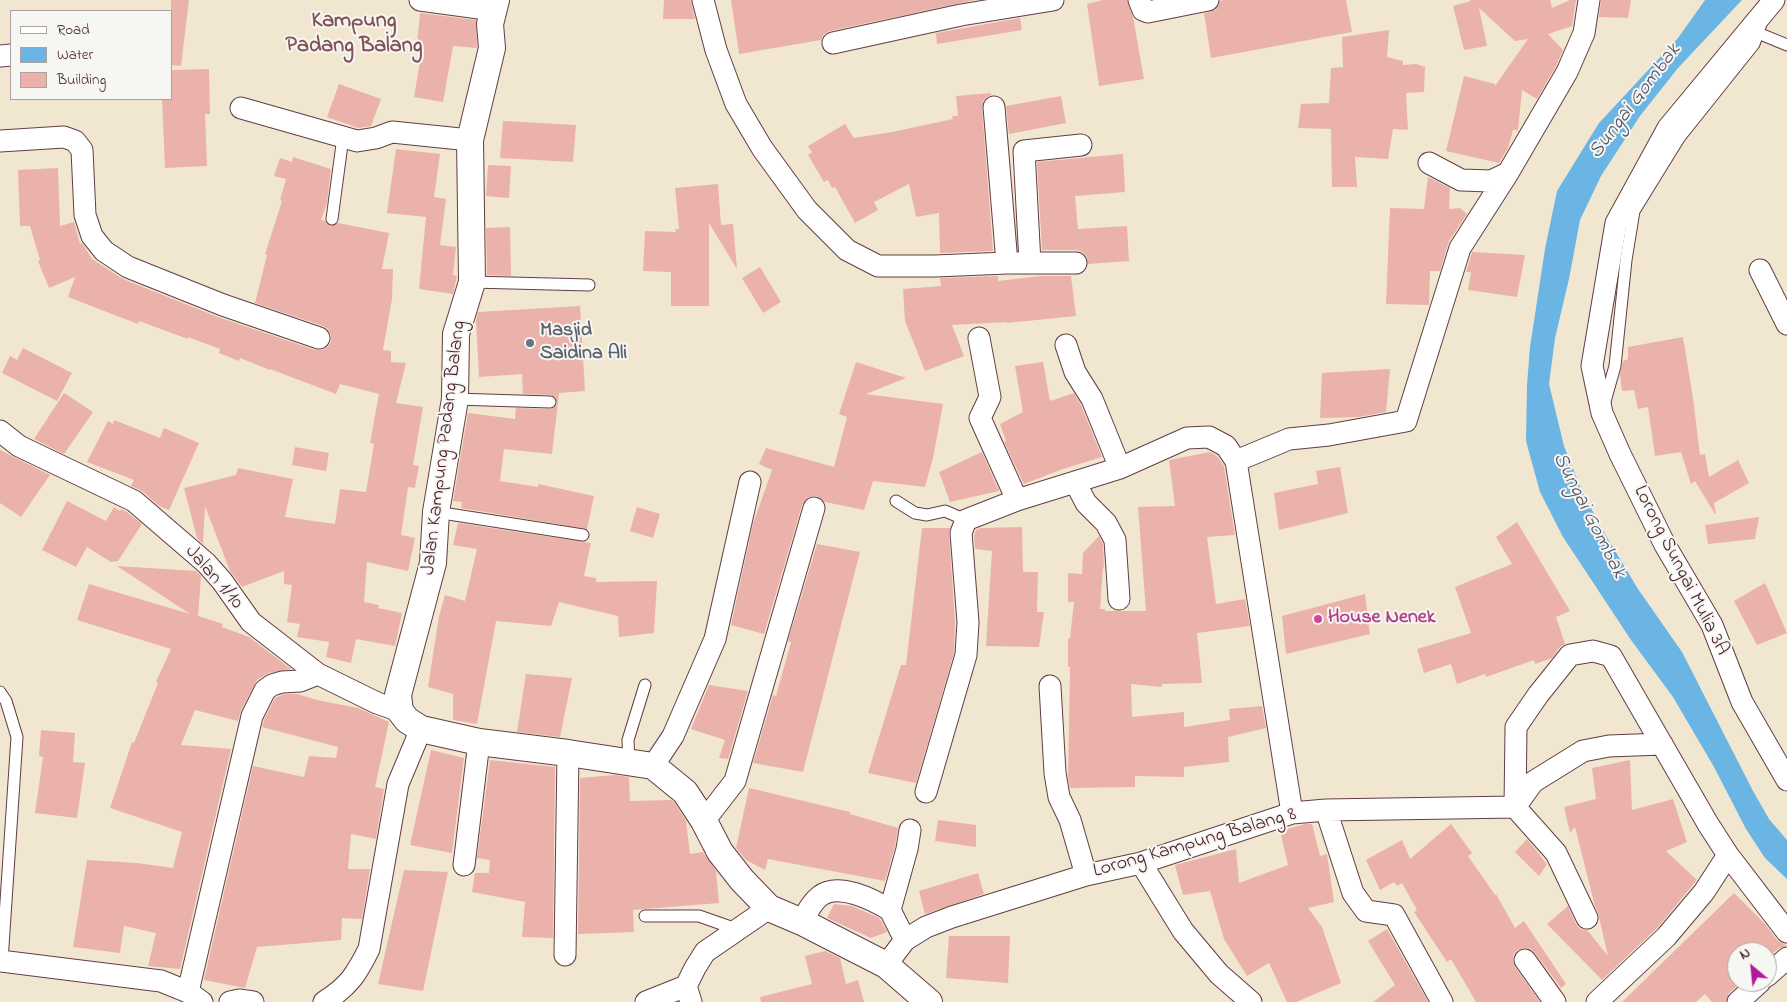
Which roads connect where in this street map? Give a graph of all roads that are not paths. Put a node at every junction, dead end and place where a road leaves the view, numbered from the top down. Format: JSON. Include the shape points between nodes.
{"nodes":[{"id":1,"x":420,"y":0,"type":"edge"},
{"id":2,"x":703,"y":0,"type":"edge"},
{"id":3,"x":1053,"y":0,"type":"edge"},
{"id":4,"x":1139,"y":0,"type":"edge"},
{"id":5,"x":1208,"y":0,"type":"edge"},
{"id":6,"x":1589,"y":0,"type":"edge"},
{"id":7,"x":495,"y":5,"type":"edge"},
{"id":8,"x":1769,"y":6,"type":"edge"},
{"id":9,"x":960,"y":8,"type":"edge"},
{"id":10,"x":1758,"y":33,"type":"junction"},
{"id":11,"x":833,"y":43,"type":"dead end"},
{"id":12,"x":1787,"y":44,"type":"edge"},
{"id":13,"x":994,"y":106,"type":"dead end"},
{"id":14,"x":241,"y":108,"type":"dead end"},
{"id":15,"x":343,"y":137,"type":"junction"},
{"id":16,"x":470,"y":140,"type":"junction"},
{"id":17,"x":0,"y":141,"type":"edge"},
{"id":18,"x":1081,"y":145,"type":"dead end"},
{"id":19,"x":1430,"y":163,"type":"dead end"},
{"id":20,"x":1508,"y":173,"type":"junction"},
{"id":21,"x":332,"y":219,"type":"dead end"},
{"id":22,"x":1007,"y":263,"type":"junction"},
{"id":23,"x":1030,"y":263,"type":"junction"},
{"id":24,"x":1076,"y":263,"type":"dead end"},
{"id":25,"x":1760,"y":270,"type":"dead end"},
{"id":26,"x":472,"y":282,"type":"junction"},
{"id":27,"x":589,"y":285,"type":"dead end"},
{"id":28,"x":1787,"y":324,"type":"edge"},
{"id":29,"x":319,"y":338,"type":"dead end"},
{"id":30,"x":979,"y":338,"type":"dead end"},
{"id":31,"x":1066,"y":345,"type":"dead end"},
{"id":32,"x":455,"y":399,"type":"junction"},
{"id":33,"x":550,"y":402,"type":"dead end"},
{"id":34,"x":1602,"y":413,"type":"junction"},
{"id":35,"x":0,"y":431,"type":"edge"},
{"id":36,"x":1236,"y":461,"type":"junction"},
{"id":37,"x":1120,"y":468,"type":"junction"},
{"id":38,"x":750,"y":482,"type":"dead end"},
{"id":39,"x":1075,"y":482,"type":"junction"},
{"id":40,"x":1017,"y":500,"type":"junction"},
{"id":41,"x":896,"y":501,"type":"dead end"},
{"id":42,"x":814,"y":508,"type":"dead end"},
{"id":43,"x":436,"y":512,"type":"junction"},
{"id":44,"x":966,"y":520,"type":"junction"},
{"id":45,"x":583,"y":534,"type":"dead end"},
{"id":46,"x":1119,"y":599,"type":"dead end"},
{"id":47,"x":318,"y":674,"type":"junction"},
{"id":48,"x":645,"y":685,"type":"dead end"},
{"id":49,"x":1050,"y":686,"type":"dead end"},
{"id":50,"x":0,"y":692,"type":"edge"},
{"id":51,"x":400,"y":711,"type":"junction"},
{"id":52,"x":420,"y":729,"type":"junction"},
{"id":53,"x":480,"y":742,"type":"junction"},
{"id":54,"x":1662,"y":744,"type":"junction"},
{"id":55,"x":568,"y":753,"type":"junction"},
{"id":56,"x":641,"y":764,"type":"junction"},
{"id":57,"x":1787,"y":780,"type":"edge"},
{"id":58,"x":926,"y":792,"type":"dead end"},
{"id":59,"x":1515,"y":807,"type":"junction"},
{"id":60,"x":1326,"y":810,"type":"junction"},
{"id":61,"x":1292,"y":813,"type":"junction"},
{"id":62,"x":704,"y":821,"type":"junction"},
{"id":63,"x":910,"y":830,"type":"dead end"},
{"id":64,"x":1728,"y":856,"type":"junction"},
{"id":65,"x":1141,"y":863,"type":"junction"},
{"id":66,"x":464,"y":865,"type":"dead end"},
{"id":67,"x":1086,"y":875,"type":"junction"},
{"id":68,"x":769,"y":908,"type":"junction"},
{"id":69,"x":890,"y":910,"type":"junction"},
{"id":70,"x":645,"y":916,"type":"dead end"},
{"id":71,"x":1587,"y":918,"type":"dead end"},
{"id":72,"x":802,"y":922,"type":"junction"},
{"id":73,"x":739,"y":930,"type":"junction"},
{"id":74,"x":1787,"y":932,"type":"edge"},
{"id":75,"x":905,"y":940,"type":"junction"},
{"id":76,"x":565,"y":955,"type":"dead end"},
{"id":77,"x":1787,"y":958,"type":"edge"},
{"id":78,"x":1525,"y":960,"type":"dead end"},
{"id":79,"x":1,"y":961,"type":"edge"},
{"id":80,"x":886,"y":965,"type":"junction"},
{"id":81,"x":1777,"y":967,"type":"edge"},
{"id":82,"x":1749,"y":992,"type":"edge"},
{"id":83,"x":688,"y":994,"type":"edge"},
{"id":84,"x":348,"y":996,"type":"edge"},
{"id":85,"x":195,"y":997,"type":"edge"},
{"id":86,"x":230,"y":1002,"type":"edge"},
{"id":87,"x":253,"y":1002,"type":"edge"},
{"id":88,"x":324,"y":1002,"type":"edge"},
{"id":89,"x":646,"y":1002,"type":"edge"},
{"id":90,"x":929,"y":1002,"type":"edge"},
{"id":91,"x":1250,"y":1002,"type":"edge"},
{"id":92,"x":1442,"y":1002,"type":"edge"},
{"id":93,"x":1555,"y":1002,"type":"edge"},
{"id":94,"x":1597,"y":1002,"type":"edge"},
{"id":95,"x":1738,"y":1002,"type":"edge"}],
"edges":[{"from":1,"to":7,"type":"street"},
{"from":2,"to":22,"type":"street","via":[[716,50],[736,104],[762,148],[807,210],[847,250],[878,266]]},
{"from":3,"to":9,"type":"street"},
{"from":4,"to":5,"type":"street","via":[[1143,10],[1148,12]]},
{"from":6,"to":20,"type":"street","via":[[1584,34],[1568,72]]},
{"from":7,"to":16,"type":"street","name":"Jalan Kampung Padang Balang","via":[[490,24],[492,48]]},
{"from":8,"to":10,"type":"lane","name":"Lorong Sungai Mulia 3A"},
{"from":8,"to":34,"type":"street","name":"Lorong Sungai Mulia 3A","via":[[1668,128],[1616,223],[1592,366]]},
{"from":9,"to":11,"type":"street"},
{"from":10,"to":12,"type":"lane"},
{"from":10,"to":34,"type":"lane","name":"Lorong Sungai Mulia 3A","via":[[1754,44],[1679,138],[1634,211],[1615,366]]},
{"from":13,"to":22,"type":"street"},
{"from":14,"to":15,"type":"street"},
{"from":15,"to":16,"type":"street","via":[[357,141],[392,132]]},
{"from":15,"to":21,"type":"lane"},
{"from":16,"to":26,"type":"street","name":"Jalan Kampung Padang Balang"},
{"from":17,"to":29,"type":"street","via":[[64,137],[75,142],[82,150],[85,216],[92,236],[104,251],[128,267],[222,306]]},
{"from":18,"to":23,"type":"street","via":[[1024,150]]},
{"from":19,"to":20,"type":"street","via":[[1462,180],[1491,181]]},
{"from":20,"to":36,"type":"street","via":[[1460,248],[1406,421],[1330,435],[1289,438]]},
{"from":22,"to":23,"type":"street"},
{"from":23,"to":24,"type":"street"},
{"from":25,"to":28,"type":"street"},
{"from":26,"to":27,"type":"lane"},
{"from":26,"to":32,"type":"street","name":"Jalan Kampung Padang Balang","via":[[456,334]]},
{"from":30,"to":40,"type":"street","via":[[990,397],[980,418]]},
{"from":31,"to":37,"type":"street","via":[[1075,372],[1092,400]]},
{"from":32,"to":33,"type":"lane"},
{"from":32,"to":43,"type":"street","name":"Jalan Kampung Padang Balang"},
{"from":34,"to":57,"type":"street","name":"Lorong Sungai Mulia 3A","via":[[1665,546],[1712,625],[1742,702]]},
{"from":35,"to":47,"type":"street","name":"Jalan 1/10","via":[[19,446],[134,501],[206,563],[252,622]]},
{"from":36,"to":37,"type":"street","via":[[1226,446],[1208,437],[1187,438]]},
{"from":36,"to":61,"type":"street"},
{"from":37,"to":39,"type":"street"},
{"from":38,"to":56,"type":"street","via":[[715,639],[673,736]]},
{"from":39,"to":40,"type":"street"},
{"from":39,"to":46,"type":"street","via":[[1086,503],[1106,523],[1115,540]]},
{"from":40,"to":44,"type":"street"},
{"from":41,"to":44,"type":"lane","via":[[915,513],[927,515],[945,511]]},
{"from":42,"to":62,"type":"street","via":[[735,782]]},
{"from":43,"to":45,"type":"lane"},
{"from":43,"to":51,"type":"street","name":"Jalan Kampung Padang Balang","via":[[433,563],[398,695]]},
{"from":44,"to":58,"type":"street","via":[[960,533],[968,622],[966,655]]},
{"from":47,"to":51,"type":"street","name":"Jalan 1/10"},
{"from":47,"to":85,"type":"street","via":[[300,682],[272,685],[265,690],[252,716]]},
{"from":48,"to":56,"type":"lane","via":[[628,740]]},
{"from":49,"to":67,"type":"street","via":[[1055,773]]},
{"from":50,"to":79,"type":"lane","via":[[17,737]]},
{"from":51,"to":52,"type":"street"},
{"from":52,"to":53,"type":"street"},
{"from":52,"to":84,"type":"street","via":[[398,784],[369,949]]},
{"from":53,"to":55,"type":"street"},
{"from":53,"to":66,"type":"street"},
{"from":54,"to":59,"type":"street","via":[[1609,746],[1583,752],[1534,782]]},
{"from":54,"to":59,"type":"street","via":[[1611,656],[1593,651],[1570,655],[1516,727]]},
{"from":54,"to":64,"type":"street"},
{"from":55,"to":56,"type":"street"},
{"from":55,"to":76,"type":"street"},
{"from":56,"to":62,"type":"street","via":[[685,792]]},
{"from":59,"to":60,"type":"street","name":"Lorong Kampung Balang 8"},
{"from":59,"to":71,"type":"street","via":[[1556,853]]},
{"from":60,"to":61,"type":"street","name":"Lorong Kampung Balang 8"},
{"from":60,"to":92,"type":"street","via":[[1353,894],[1366,911],[1394,915]]},
{"from":61,"to":65,"type":"street","name":"Lorong Kampung Balang 8"},
{"from":62,"to":68,"type":"street","via":[[720,852]]},
{"from":63,"to":69,"type":"street"},
{"from":64,"to":74,"type":"street"},
{"from":64,"to":94,"type":"street","via":[[1704,892],[1666,937]]},
{"from":65,"to":67,"type":"street","name":"Lorong Kampung Balang 8"},
{"from":65,"to":91,"type":"street","via":[[1183,931],[1218,974]]},
{"from":67,"to":75,"type":"street","name":"Lorong Kampung Balang 8","via":[[952,917]]},
{"from":68,"to":72,"type":"street"},
{"from":68,"to":73,"type":"street"},
{"from":69,"to":72,"type":"street","via":[[872,899],[834,890],[820,896],[809,907]]},
{"from":69,"to":75,"type":"street"},
{"from":70,"to":73,"type":"lane","via":[[699,916]]},
{"from":72,"to":80,"type":"street"},
{"from":73,"to":83,"type":"street","via":[[705,952],[695,968]]},
{"from":75,"to":80,"type":"street","name":"Lorong Kampung Balang 8"},
{"from":77,"to":81,"type":"street"},
{"from":78,"to":93,"type":"street"},
{"from":79,"to":85,"type":"street","via":[[161,981]]},
{"from":80,"to":90,"type":"street"},
{"from":82,"to":95,"type":"street"},
{"from":83,"to":89,"type":"street"},
{"from":84,"to":88,"type":"street"},
{"from":86,"to":87,"type":"street"}]}
